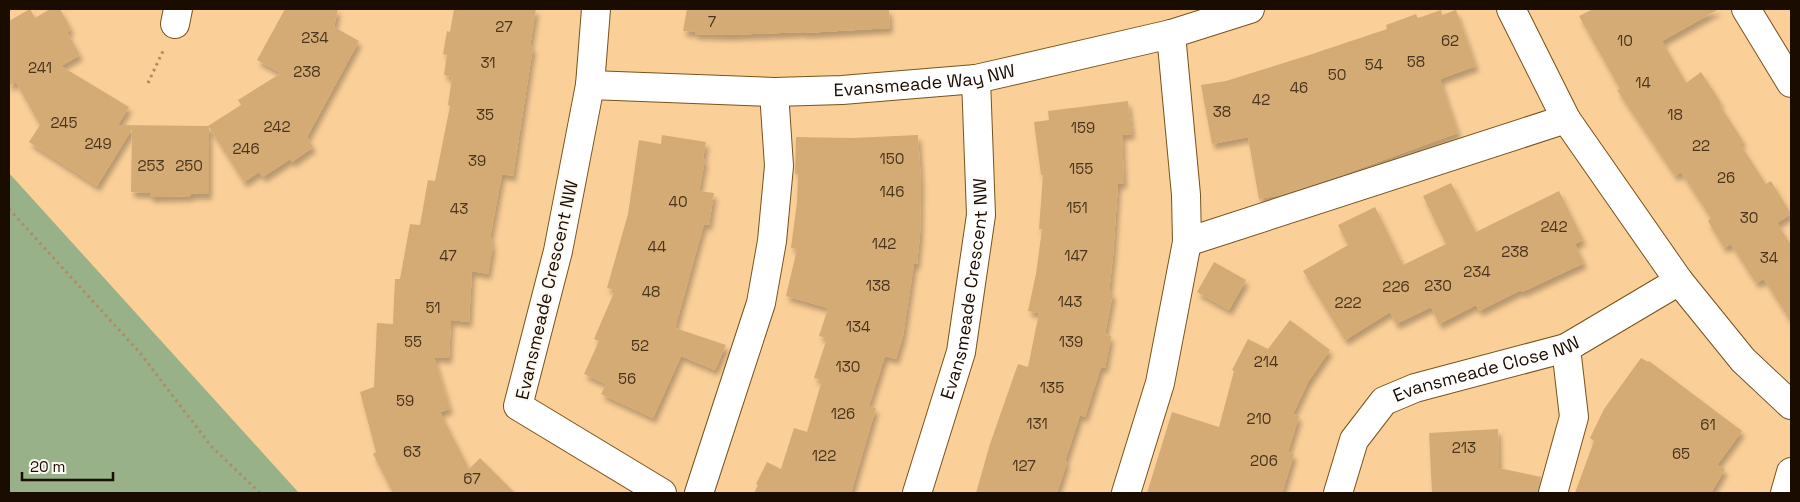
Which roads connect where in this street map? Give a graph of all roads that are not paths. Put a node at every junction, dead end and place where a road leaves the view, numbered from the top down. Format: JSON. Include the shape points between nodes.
{"nodes":[{"id":1,"x":596,"y":9,"type":"edge"},
{"id":2,"x":1250,"y":9,"type":"edge"},
{"id":3,"x":1511,"y":9,"type":"edge"},
{"id":4,"x":1746,"y":9,"type":"edge"},
{"id":5,"x":1171,"y":34,"type":"junction"},
{"id":6,"x":976,"y":79,"type":"junction"},
{"id":7,"x":1791,"y":83,"type":"edge"},
{"id":8,"x":590,"y":85,"type":"junction"},
{"id":9,"x":774,"y":92,"type":"junction"},
{"id":10,"x":1566,"y":119,"type":"junction"},
{"id":11,"x":1187,"y":242,"type":"junction"},
{"id":12,"x":1679,"y":281,"type":"junction"},
{"id":13,"x":1566,"y":348,"type":"junction"},
{"id":14,"x":1791,"y":404,"type":"edge"},
{"id":15,"x":1791,"y":472,"type":"edge"},
{"id":16,"x":662,"y":493,"type":"edge"},
{"id":17,"x":699,"y":493,"type":"edge"},
{"id":18,"x":917,"y":493,"type":"edge"},
{"id":19,"x":1126,"y":493,"type":"edge"},
{"id":20,"x":1338,"y":493,"type":"edge"},
{"id":21,"x":1553,"y":493,"type":"edge"},
{"id":22,"x":1785,"y":493,"type":"edge"}],
"edges":[{"from":1,"to":8,"type":"street","name":"Evansmeade Crescent NW"},
{"from":2,"to":5,"type":"street","name":"Evansmeade Way NW"},
{"from":3,"to":10,"type":"street"},
{"from":4,"to":7,"type":"street"},
{"from":5,"to":6,"type":"street","name":"Evansmeade Way NW"},
{"from":5,"to":11,"type":"street","via":[[1186,195]]},
{"from":6,"to":9,"type":"street","name":"Evansmeade Way NW"},
{"from":6,"to":18,"type":"street","name":"Evansmeade Crescent NW","via":[[981,215],[961,352]]},
{"from":8,"to":9,"type":"street","name":"Evansmeade Way NW"},
{"from":8,"to":16,"type":"street","name":"Evansmeade Crescent NW","via":[[558,251],[518,406]]},
{"from":9,"to":17,"type":"street","via":[[779,166],[772,240],[761,303]]},
{"from":10,"to":11,"type":"street"},
{"from":10,"to":12,"type":"street"},
{"from":11,"to":19,"type":"street","via":[[1160,383]]},
{"from":12,"to":13,"type":"street","name":"Evansmeade Close NW"},
{"from":12,"to":14,"type":"street","via":[[1743,360]]},
{"from":13,"to":20,"type":"street","name":"Evansmeade Close NW","via":[[1415,388],[1384,400],[1354,440]]},
{"from":13,"to":21,"type":"street","via":[[1574,416]]},
{"from":15,"to":22,"type":"street"}]}
